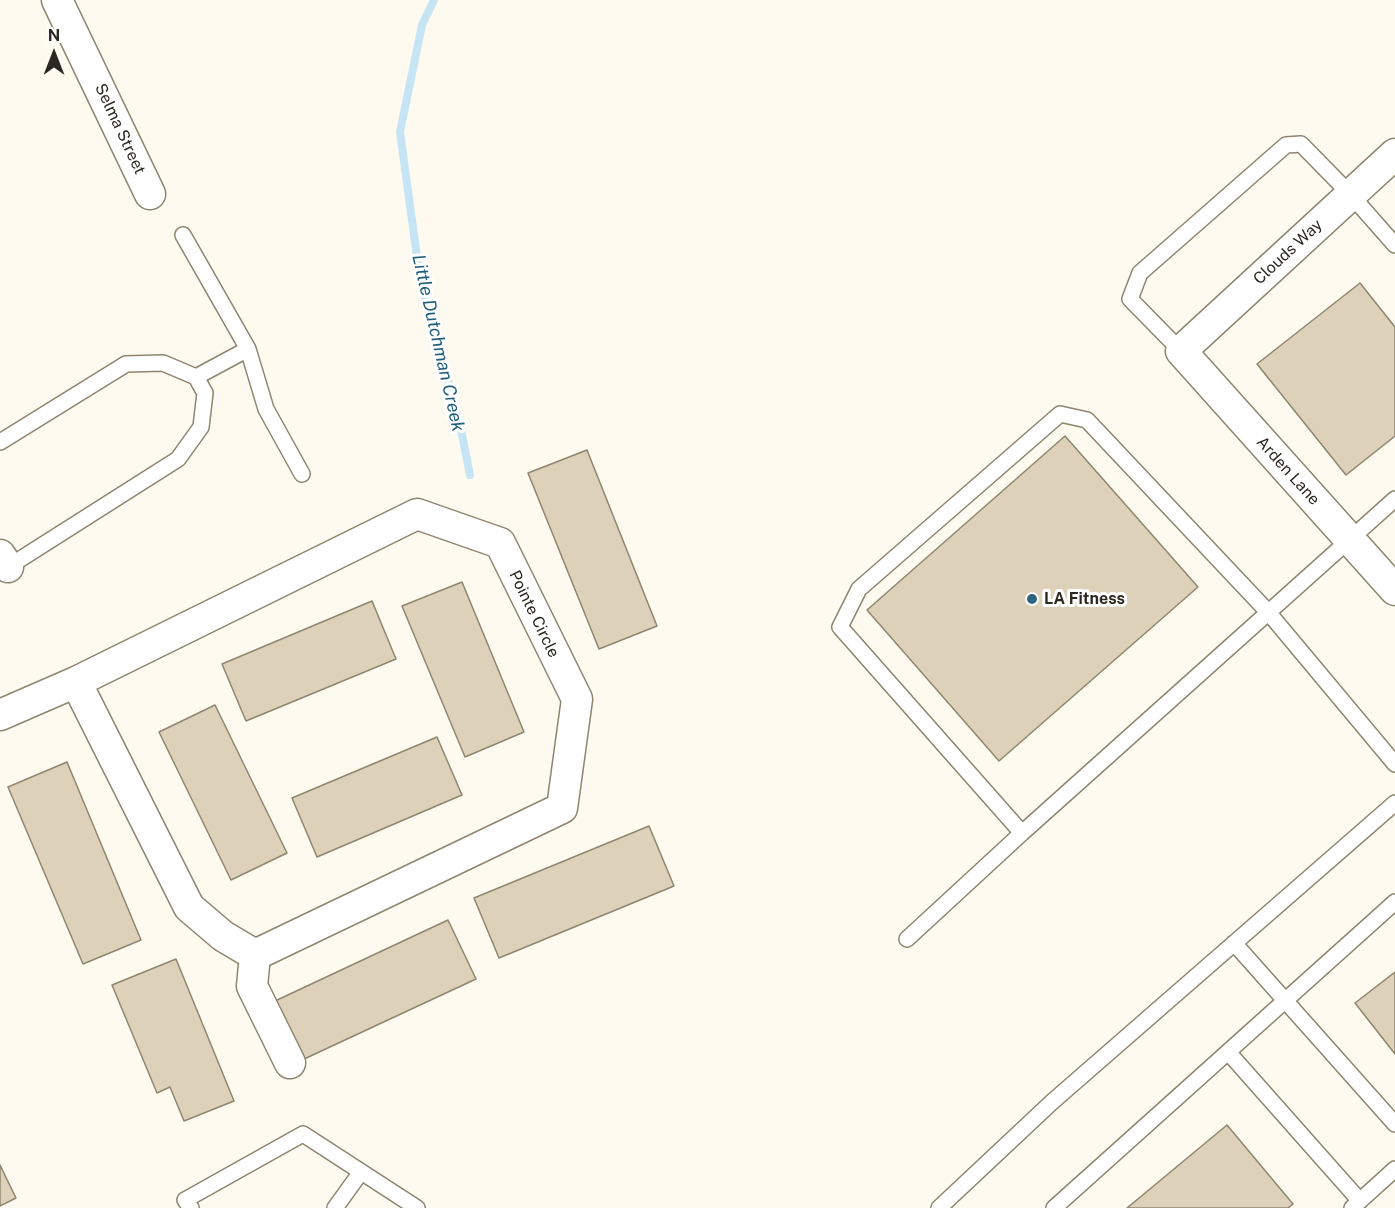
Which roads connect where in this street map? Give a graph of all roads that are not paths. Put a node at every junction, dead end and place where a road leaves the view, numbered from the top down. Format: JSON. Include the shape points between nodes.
{"nodes":[{"id":1,"x":57,"y":0,"type":"edge"},
{"id":2,"x":1395,"y":154,"type":"edge"},
{"id":3,"x":150,"y":194,"type":"dead end"},
{"id":4,"x":1350,"y":195,"type":"junction"},
{"id":5,"x":183,"y":235,"type":"dead end"},
{"id":6,"x":1395,"y":245,"type":"edge"},
{"id":7,"x":248,"y":349,"type":"junction"},
{"id":8,"x":1181,"y":351,"type":"junction"},
{"id":9,"x":196,"y":377,"type":"junction"},
{"id":10,"x":0,"y":441,"type":"edge"},
{"id":11,"x":302,"y":474,"type":"dead end"},
{"id":12,"x":1395,"y":499,"type":"edge"},
{"id":13,"x":1349,"y":539,"type":"junction"},
{"id":14,"x":4,"y":561,"type":"edge"},
{"id":15,"x":1395,"y":590,"type":"edge"},
{"id":16,"x":1268,"y":612,"type":"junction"},
{"id":17,"x":76,"y":682,"type":"junction"},
{"id":18,"x":0,"y":714,"type":"edge"},
{"id":19,"x":1395,"y":764,"type":"edge"},
{"id":20,"x":1395,"y":803,"type":"edge"},
{"id":21,"x":1022,"y":833,"type":"junction"},
{"id":22,"x":1395,"y":902,"type":"edge"},
{"id":23,"x":907,"y":939,"type":"dead end"},
{"id":24,"x":1234,"y":943,"type":"junction"},
{"id":25,"x":255,"y":955,"type":"junction"},
{"id":26,"x":1285,"y":1000,"type":"junction"},
{"id":27,"x":1228,"y":1052,"type":"junction"},
{"id":28,"x":290,"y":1063,"type":"dead end"},
{"id":29,"x":1395,"y":1124,"type":"edge"},
{"id":30,"x":1395,"y":1169,"type":"edge"},
{"id":31,"x":361,"y":1172,"type":"junction"},
{"id":32,"x":1356,"y":1205,"type":"edge"},
{"id":33,"x":191,"y":1208,"type":"edge"},
{"id":34,"x":335,"y":1208,"type":"edge"},
{"id":35,"x":417,"y":1208,"type":"edge"},
{"id":36,"x":939,"y":1208,"type":"edge"},
{"id":37,"x":1053,"y":1208,"type":"edge"}],
"edges":[{"from":1,"to":3,"type":"street","name":"Selma Street"},
{"from":2,"to":4,"type":"street","name":"Clouds Way"},
{"from":4,"to":6,"type":"lane"},
{"from":4,"to":8,"type":"street","name":"Clouds Way"},
{"from":4,"to":8,"type":"lane","via":[[1301,144],[1286,145],[1140,273],[1130,299]]},
{"from":5,"to":7,"type":"lane"},
{"from":7,"to":9,"type":"lane"},
{"from":7,"to":11,"type":"lane","via":[[266,409]]},
{"from":8,"to":13,"type":"street","name":"Arden Lane"},
{"from":9,"to":10,"type":"lane","via":[[163,363],[126,364]]},
{"from":9,"to":14,"type":"lane","via":[[205,393],[201,426],[178,459]]},
{"from":12,"to":13,"type":"lane"},
{"from":13,"to":15,"type":"street","name":"Arden Lane"},
{"from":13,"to":16,"type":"lane"},
{"from":16,"to":19,"type":"lane"},
{"from":16,"to":21,"type":"lane"},
{"from":16,"to":21,"type":"lane","via":[[1087,420],[1060,414],[860,589],[840,627]]},
{"from":17,"to":18,"type":"street","name":"Pointe Circle"},
{"from":17,"to":25,"type":"street","via":[[189,907],[223,936]]},
{"from":17,"to":25,"type":"street","name":"Pointe Circle","via":[[417,514],[500,543],[577,699],[562,808]]},
{"from":20,"to":24,"type":"lane"},
{"from":21,"to":23,"type":"lane"},
{"from":22,"to":26,"type":"lane"},
{"from":24,"to":26,"type":"lane"},
{"from":24,"to":36,"type":"lane","via":[[1052,1102]]},
{"from":25,"to":28,"type":"street","via":[[252,986]]},
{"from":26,"to":27,"type":"lane"},
{"from":26,"to":29,"type":"lane"},
{"from":27,"to":32,"type":"lane"},
{"from":27,"to":37,"type":"lane"},
{"from":30,"to":32,"type":"lane"},
{"from":31,"to":33,"type":"lane","via":[[303,1134],[185,1200]]},
{"from":31,"to":34,"type":"lane"},
{"from":31,"to":35,"type":"lane"}]}
